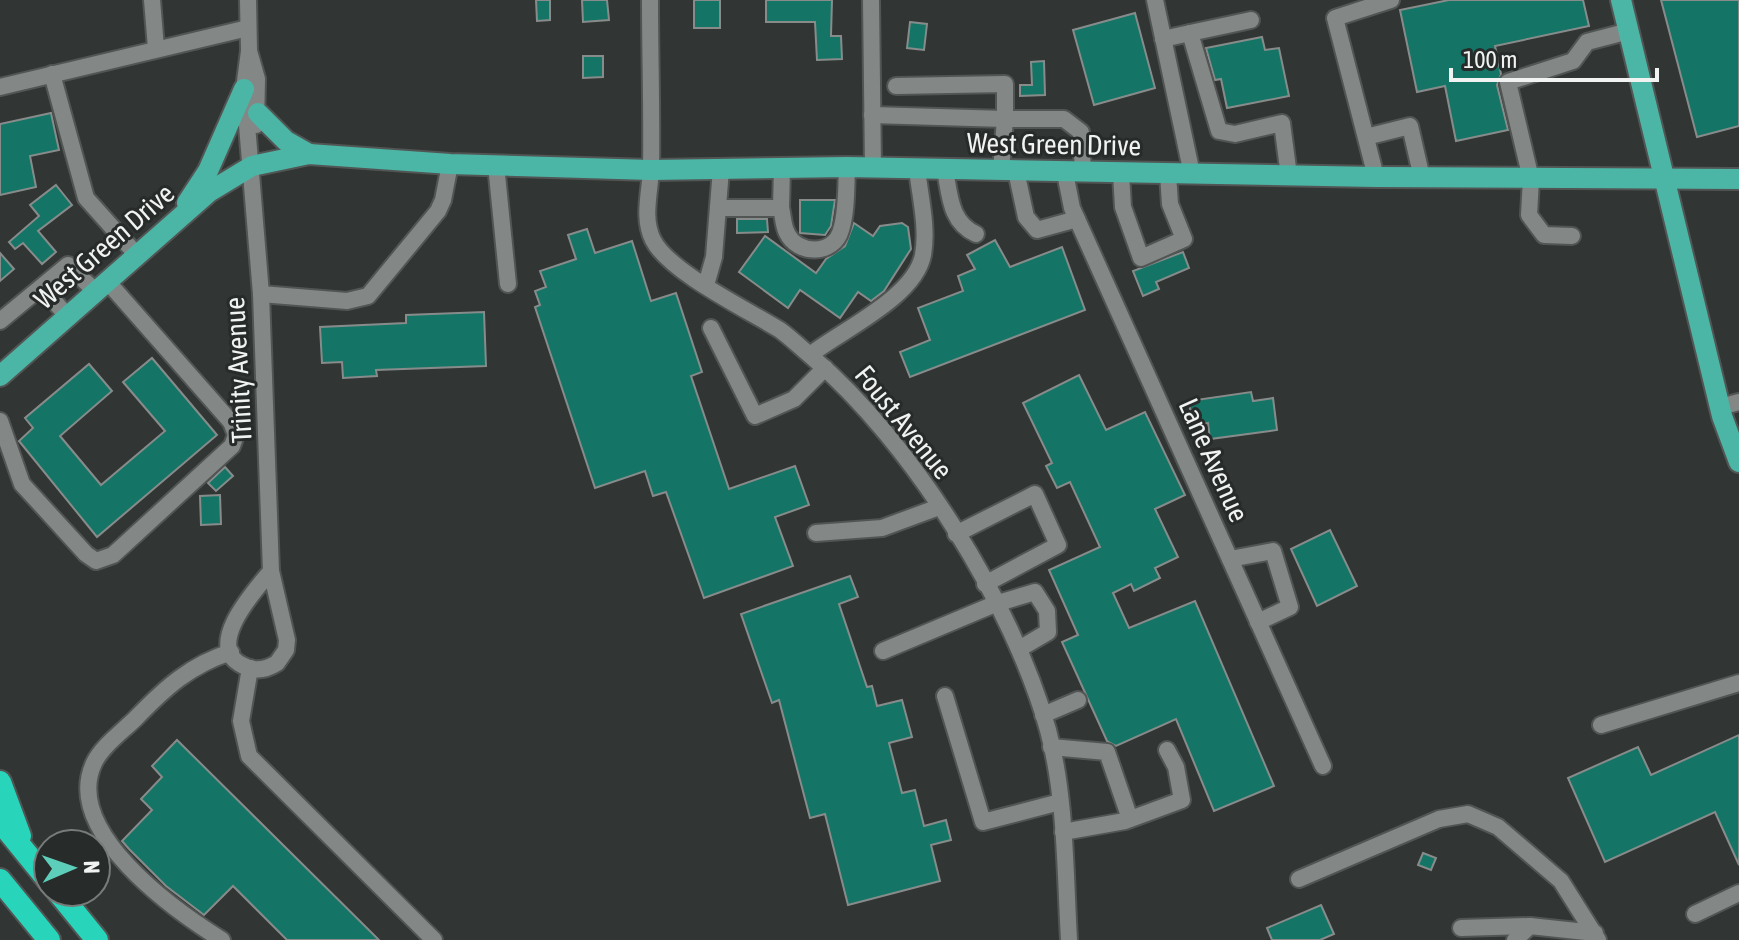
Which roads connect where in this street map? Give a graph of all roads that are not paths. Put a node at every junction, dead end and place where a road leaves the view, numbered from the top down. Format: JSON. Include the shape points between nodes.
{"nodes":[{"id":1,"x":248,"y":0,"type":"edge"},
{"id":2,"x":650,"y":0,"type":"edge"},
{"id":3,"x":871,"y":0,"type":"edge"},
{"id":4,"x":1155,"y":0,"type":"edge"},
{"id":5,"x":1391,"y":0,"type":"edge"},
{"id":6,"x":1621,"y":0,"type":"edge"},
{"id":7,"x":1359,"y":5,"type":"edge"},
{"id":8,"x":153,"y":8,"type":"edge"},
{"id":9,"x":1251,"y":20,"type":"dead end"},
{"id":10,"x":248,"y":28,"type":"junction"},
{"id":11,"x":1629,"y":31,"type":"junction"},
{"id":12,"x":1190,"y":33,"type":"junction"},
{"id":13,"x":1163,"y":39,"type":"junction"},
{"id":14,"x":156,"y":48,"type":"junction"},
{"id":15,"x":249,"y":51,"type":"junction"},
{"id":16,"x":52,"y":74,"type":"junction"},
{"id":17,"x":896,"y":86,"type":"dead end"},
{"id":18,"x":0,"y":87,"type":"edge"},
{"id":19,"x":244,"y":89,"type":"junction"},
{"id":20,"x":258,"y":113,"type":"junction"},
{"id":21,"x":872,"y":115,"type":"junction"},
{"id":22,"x":1005,"y":119,"type":"junction"},
{"id":23,"x":1366,"y":137,"type":"junction"},
{"id":24,"x":309,"y":154,"type":"junction"},
{"id":25,"x":368,"y":157,"type":"junction"},
{"id":26,"x":450,"y":164,"type":"junction"},
{"id":27,"x":496,"y":165,"type":"junction"},
{"id":28,"x":252,"y":166,"type":"junction"},
{"id":29,"x":847,"y":167,"type":"junction"},
{"id":30,"x":782,"y":168,"type":"junction"},
{"id":31,"x":873,"y":168,"type":"junction"},
{"id":32,"x":721,"y":169,"type":"junction"},
{"id":33,"x":917,"y":169,"type":"junction"},
{"id":34,"x":651,"y":170,"type":"junction"},
{"id":35,"x":945,"y":170,"type":"junction"},
{"id":36,"x":1009,"y":171,"type":"junction"},
{"id":37,"x":1074,"y":173,"type":"junction"},
{"id":38,"x":1121,"y":174,"type":"junction"},
{"id":39,"x":1168,"y":174,"type":"junction"},
{"id":40,"x":1192,"y":174,"type":"junction"},
{"id":41,"x":1289,"y":176,"type":"junction"},
{"id":42,"x":1376,"y":177,"type":"junction"},
{"id":43,"x":1422,"y":178,"type":"junction"},
{"id":44,"x":1531,"y":179,"type":"junction"},
{"id":45,"x":1739,"y":179,"type":"edge"},
{"id":46,"x":1664,"y":181,"type":"junction"},
{"id":47,"x":718,"y":208,"type":"junction"},
{"id":48,"x":781,"y":208,"type":"junction"},
{"id":49,"x":178,"y":216,"type":"junction"},
{"id":50,"x":1077,"y":219,"type":"junction"},
{"id":51,"x":976,"y":234,"type":"dead end"},
{"id":52,"x":1572,"y":236,"type":"dead end"},
{"id":53,"x":136,"y":254,"type":"junction"},
{"id":54,"x":508,"y":284,"type":"dead end"},
{"id":55,"x":706,"y":285,"type":"junction"},
{"id":56,"x":101,"y":286,"type":"junction"},
{"id":57,"x":42,"y":287,"type":"junction"},
{"id":58,"x":261,"y":294,"type":"junction"},
{"id":59,"x":67,"y":316,"type":"junction"},
{"id":60,"x":0,"y":321,"type":"edge"},
{"id":61,"x":711,"y":328,"type":"dead end"},
{"id":62,"x":810,"y":355,"type":"junction"},
{"id":63,"x":825,"y":368,"type":"junction"},
{"id":64,"x":0,"y":376,"type":"edge"},
{"id":65,"x":1729,"y":405,"type":"edge"},
{"id":66,"x":0,"y":421,"type":"edge"},
{"id":67,"x":1739,"y":462,"type":"edge"},
{"id":68,"x":939,"y":507,"type":"junction"},
{"id":69,"x":816,"y":533,"type":"dead end"},
{"id":70,"x":956,"y":534,"type":"junction"},
{"id":71,"x":1230,"y":559,"type":"junction"},
{"id":72,"x":271,"y":571,"type":"junction"},
{"id":73,"x":985,"y":584,"type":"junction"},
{"id":74,"x":995,"y":604,"type":"junction"},
{"id":75,"x":1258,"y":622,"type":"junction"},
{"id":76,"x":1019,"y":649,"type":"junction"},
{"id":77,"x":883,"y":651,"type":"dead end"},
{"id":78,"x":231,"y":652,"type":"junction"},
{"id":79,"x":250,"y":668,"type":"junction"},
{"id":80,"x":1739,"y":683,"type":"edge"},
{"id":81,"x":945,"y":696,"type":"dead end"},
{"id":82,"x":1078,"y":700,"type":"dead end"},
{"id":83,"x":1043,"y":715,"type":"junction"},
{"id":84,"x":1601,"y":725,"type":"dead end"},
{"id":85,"x":1051,"y":747,"type":"junction"},
{"id":86,"x":1167,"y":750,"type":"dead end"},
{"id":87,"x":1323,"y":766,"type":"dead end"},
{"id":88,"x":0,"y":782,"type":"edge"},
{"id":89,"x":1060,"y":802,"type":"junction"},
{"id":90,"x":1130,"y":819,"type":"junction"},
{"id":91,"x":0,"y":821,"type":"edge"},
{"id":92,"x":1063,"y":832,"type":"junction"},
{"id":93,"x":25,"y":852,"type":"junction"},
{"id":94,"x":32,"y":861,"type":"edge"},
{"id":95,"x":1299,"y":879,"type":"dead end"},
{"id":96,"x":0,"y":880,"type":"edge"},
{"id":97,"x":1739,"y":893,"type":"edge"},
{"id":98,"x":71,"y":908,"type":"edge"},
{"id":99,"x":1695,"y":914,"type":"dead end"},
{"id":100,"x":1530,"y":926,"type":"junction"},
{"id":101,"x":1461,"y":928,"type":"dead end"},
{"id":102,"x":1596,"y":936,"type":"edge"},
{"id":103,"x":49,"y":940,"type":"edge"},
{"id":104,"x":97,"y":940,"type":"edge"},
{"id":105,"x":222,"y":940,"type":"edge"},
{"id":106,"x":434,"y":940,"type":"edge"},
{"id":107,"x":1069,"y":940,"type":"edge"},
{"id":108,"x":1515,"y":940,"type":"edge"}],
"edges":[{"from":1,"to":10,"type":"street","name":"Trinity Avenue"},
{"from":2,"to":34,"type":"street","name":"Foust Avenue"},
{"from":3,"to":21,"type":"street"},
{"from":4,"to":13,"type":"street"},
{"from":5,"to":7,"type":"street"},
{"from":6,"to":11,"type":"main road"},
{"from":7,"to":23,"type":"street","via":[[1335,18]]},
{"from":8,"to":14,"type":"street"},
{"from":9,"to":12,"type":"street"},
{"from":10,"to":14,"type":"street"},
{"from":10,"to":15,"type":"street","name":"Trinity Avenue"},
{"from":11,"to":44,"type":"street","via":[[1587,42],[1573,61],[1508,82]]},
{"from":11,"to":46,"type":"main road"},
{"from":12,"to":13,"type":"street"},
{"from":12,"to":41,"type":"street","via":[[1216,127],[1235,134],[1282,123]]},
{"from":13,"to":40,"type":"street"},
{"from":14,"to":16,"type":"street"},
{"from":15,"to":19,"type":"street","name":"Trinity Avenue"},
{"from":15,"to":20,"type":"street","name":"Trinity Avenue"},
{"from":16,"to":18,"type":"street"},
{"from":16,"to":53,"type":"street","via":[[86,198]]},
{"from":17,"to":22,"type":"street","via":[[1005,84]]},
{"from":19,"to":28,"type":"street","name":"Trinity Avenue"},
{"from":19,"to":49,"type":"main road","via":[[208,171]]},
{"from":20,"to":24,"type":"main road","via":[[286,141]]},
{"from":20,"to":28,"type":"street","name":"Trinity Avenue"},
{"from":21,"to":22,"type":"street","name":"Lane Avenue"},
{"from":21,"to":31,"type":"street"},
{"from":22,"to":36,"type":"street"},
{"from":22,"to":37,"type":"street","name":"Lane Avenue","via":[[1064,119],[1081,132]]},
{"from":23,"to":42,"type":"street"},
{"from":23,"to":43,"type":"street","via":[[1410,126]]},
{"from":24,"to":25,"type":"main road","name":"West Green Drive"},
{"from":24,"to":28,"type":"main road","name":"West Green Drive"},
{"from":25,"to":26,"type":"main road","name":"West Green Drive"},
{"from":25,"to":28,"type":"main road","name":"West Green Drive","via":[[285,169]]},
{"from":26,"to":27,"type":"main road","name":"West Green Drive"},
{"from":26,"to":58,"type":"street","via":[[438,211],[368,296],[347,301]]},
{"from":27,"to":34,"type":"main road","name":"West Green Drive"},
{"from":27,"to":54,"type":"street"},
{"from":28,"to":49,"type":"main road","name":"West Green Drive"},
{"from":28,"to":58,"type":"street","name":"Trinity Avenue"},
{"from":29,"to":30,"type":"main road","name":"West Green Drive"},
{"from":29,"to":31,"type":"main road","name":"West Green Drive"},
{"from":29,"to":48,"type":"street","via":[[842,230],[830,247],[817,250],[796,244],[787,233]]},
{"from":30,"to":32,"type":"main road","name":"West Green Drive"},
{"from":30,"to":48,"type":"street"},
{"from":31,"to":33,"type":"main road","name":"West Green Drive"},
{"from":32,"to":34,"type":"main road","name":"West Green Drive"},
{"from":32,"to":47,"type":"street"},
{"from":33,"to":35,"type":"main road","name":"West Green Drive"},
{"from":33,"to":62,"type":"street","via":[[923,257],[912,277],[890,301]]},
{"from":34,"to":55,"type":"street","name":"Foust Avenue","via":[[646,221],[652,238],[671,262]]},
{"from":35,"to":36,"type":"main road","name":"West Green Drive"},
{"from":35,"to":51,"type":"street","via":[[957,219]]},
{"from":36,"to":37,"type":"main road","name":"West Green Drive"},
{"from":36,"to":50,"type":"street","via":[[1026,217],[1037,230]]},
{"from":37,"to":38,"type":"main road","name":"West Green Drive"},
{"from":37,"to":50,"type":"street","name":"Lane Avenue"},
{"from":38,"to":39,"type":"main road","name":"West Green Drive"},
{"from":38,"to":39,"type":"street","via":[[1123,207],[1141,258],[1184,239],[1170,204]]},
{"from":39,"to":40,"type":"main road","name":"West Green Drive"},
{"from":40,"to":41,"type":"main road","name":"West Green Drive"},
{"from":41,"to":42,"type":"main road","name":"West Green Drive"},
{"from":42,"to":43,"type":"main road","name":"West Green Drive"},
{"from":43,"to":44,"type":"main road","name":"West Green Drive"},
{"from":44,"to":46,"type":"main road","name":"West Green Drive"},
{"from":44,"to":52,"type":"street","via":[[1532,222],[1551,237]]},
{"from":45,"to":46,"type":"main road","name":"West Green Drive"},
{"from":46,"to":65,"type":"main road"},
{"from":47,"to":48,"type":"street"},
{"from":47,"to":55,"type":"street"},
{"from":49,"to":53,"type":"main road","name":"West Green Drive"},
{"from":50,"to":71,"type":"street","name":"Lane Avenue"},
{"from":53,"to":56,"type":"main road","name":"West Green Drive"},
{"from":55,"to":62,"type":"street","name":"Foust Avenue","via":[[783,332]]},
{"from":56,"to":57,"type":"street","via":[[68,265]]},
{"from":56,"to":59,"type":"main road","name":"West Green Drive"},
{"from":56,"to":66,"type":"street","via":[[231,422],[236,435],[232,446],[113,555],[96,561],[22,484]]},
{"from":57,"to":59,"type":"street"},
{"from":57,"to":60,"type":"street"},
{"from":58,"to":72,"type":"street","name":"Trinity Avenue"},
{"from":59,"to":64,"type":"main road","name":"West Green Drive"},
{"from":61,"to":63,"type":"street","via":[[755,416],[794,399]]},
{"from":62,"to":63,"type":"street","name":"Foust Avenue"},
{"from":63,"to":68,"type":"street","name":"Foust Avenue","via":[[871,414]]},
{"from":65,"to":67,"type":"main road"},
{"from":68,"to":69,"type":"street","via":[[882,528]]},
{"from":68,"to":70,"type":"street","name":"Foust Avenue"},
{"from":70,"to":73,"type":"street","name":"Foust Avenue"},
{"from":70,"to":73,"type":"street","via":[[1035,494],[1058,545]]},
{"from":71,"to":75,"type":"street","name":"Lane Avenue"},
{"from":71,"to":75,"type":"street","via":[[1273,551],[1290,607]]},
{"from":72,"to":78,"type":"street","via":[[229,628]]},
{"from":72,"to":79,"type":"street","name":"Trinity Avenue","via":[[286,650],[270,668]]},
{"from":73,"to":74,"type":"street","name":"Foust Avenue"},
{"from":74,"to":76,"type":"street","name":"Foust Avenue"},
{"from":74,"to":76,"type":"street","via":[[1035,592],[1047,611],[1048,632]]},
{"from":74,"to":77,"type":"street"},
{"from":75,"to":87,"type":"street","name":"Lane Avenue"},
{"from":76,"to":83,"type":"street","name":"Foust Avenue"},
{"from":78,"to":79,"type":"street"},
{"from":78,"to":105,"type":"street","via":[[186,671],[156,696],[102,752],[92,766],[89,786],[95,817],[112,848],[181,915]]},
{"from":79,"to":106,"type":"street","via":[[241,734],[256,766]]},
{"from":80,"to":84,"type":"street"},
{"from":81,"to":89,"type":"street","via":[[983,822]]},
{"from":82,"to":83,"type":"street"},
{"from":83,"to":85,"type":"street","name":"Foust Avenue"},
{"from":85,"to":89,"type":"street","name":"Foust Avenue"},
{"from":85,"to":90,"type":"street","via":[[1107,752]]},
{"from":86,"to":90,"type":"street","via":[[1182,800]]},
{"from":88,"to":93,"type":"highway"},
{"from":89,"to":92,"type":"street","name":"Foust Avenue"},
{"from":90,"to":92,"type":"street"},
{"from":91,"to":93,"type":"highway"},
{"from":92,"to":107,"type":"street","name":"Foust Avenue"},
{"from":93,"to":94,"type":"highway"},
{"from":95,"to":102,"type":"street","via":[[1439,819],[1468,814],[1498,827],[1561,881]]},
{"from":96,"to":103,"type":"highway"},
{"from":97,"to":99,"type":"street"},
{"from":98,"to":104,"type":"highway"},
{"from":100,"to":101,"type":"street"},
{"from":100,"to":102,"type":"street"},
{"from":100,"to":108,"type":"street"}]}
